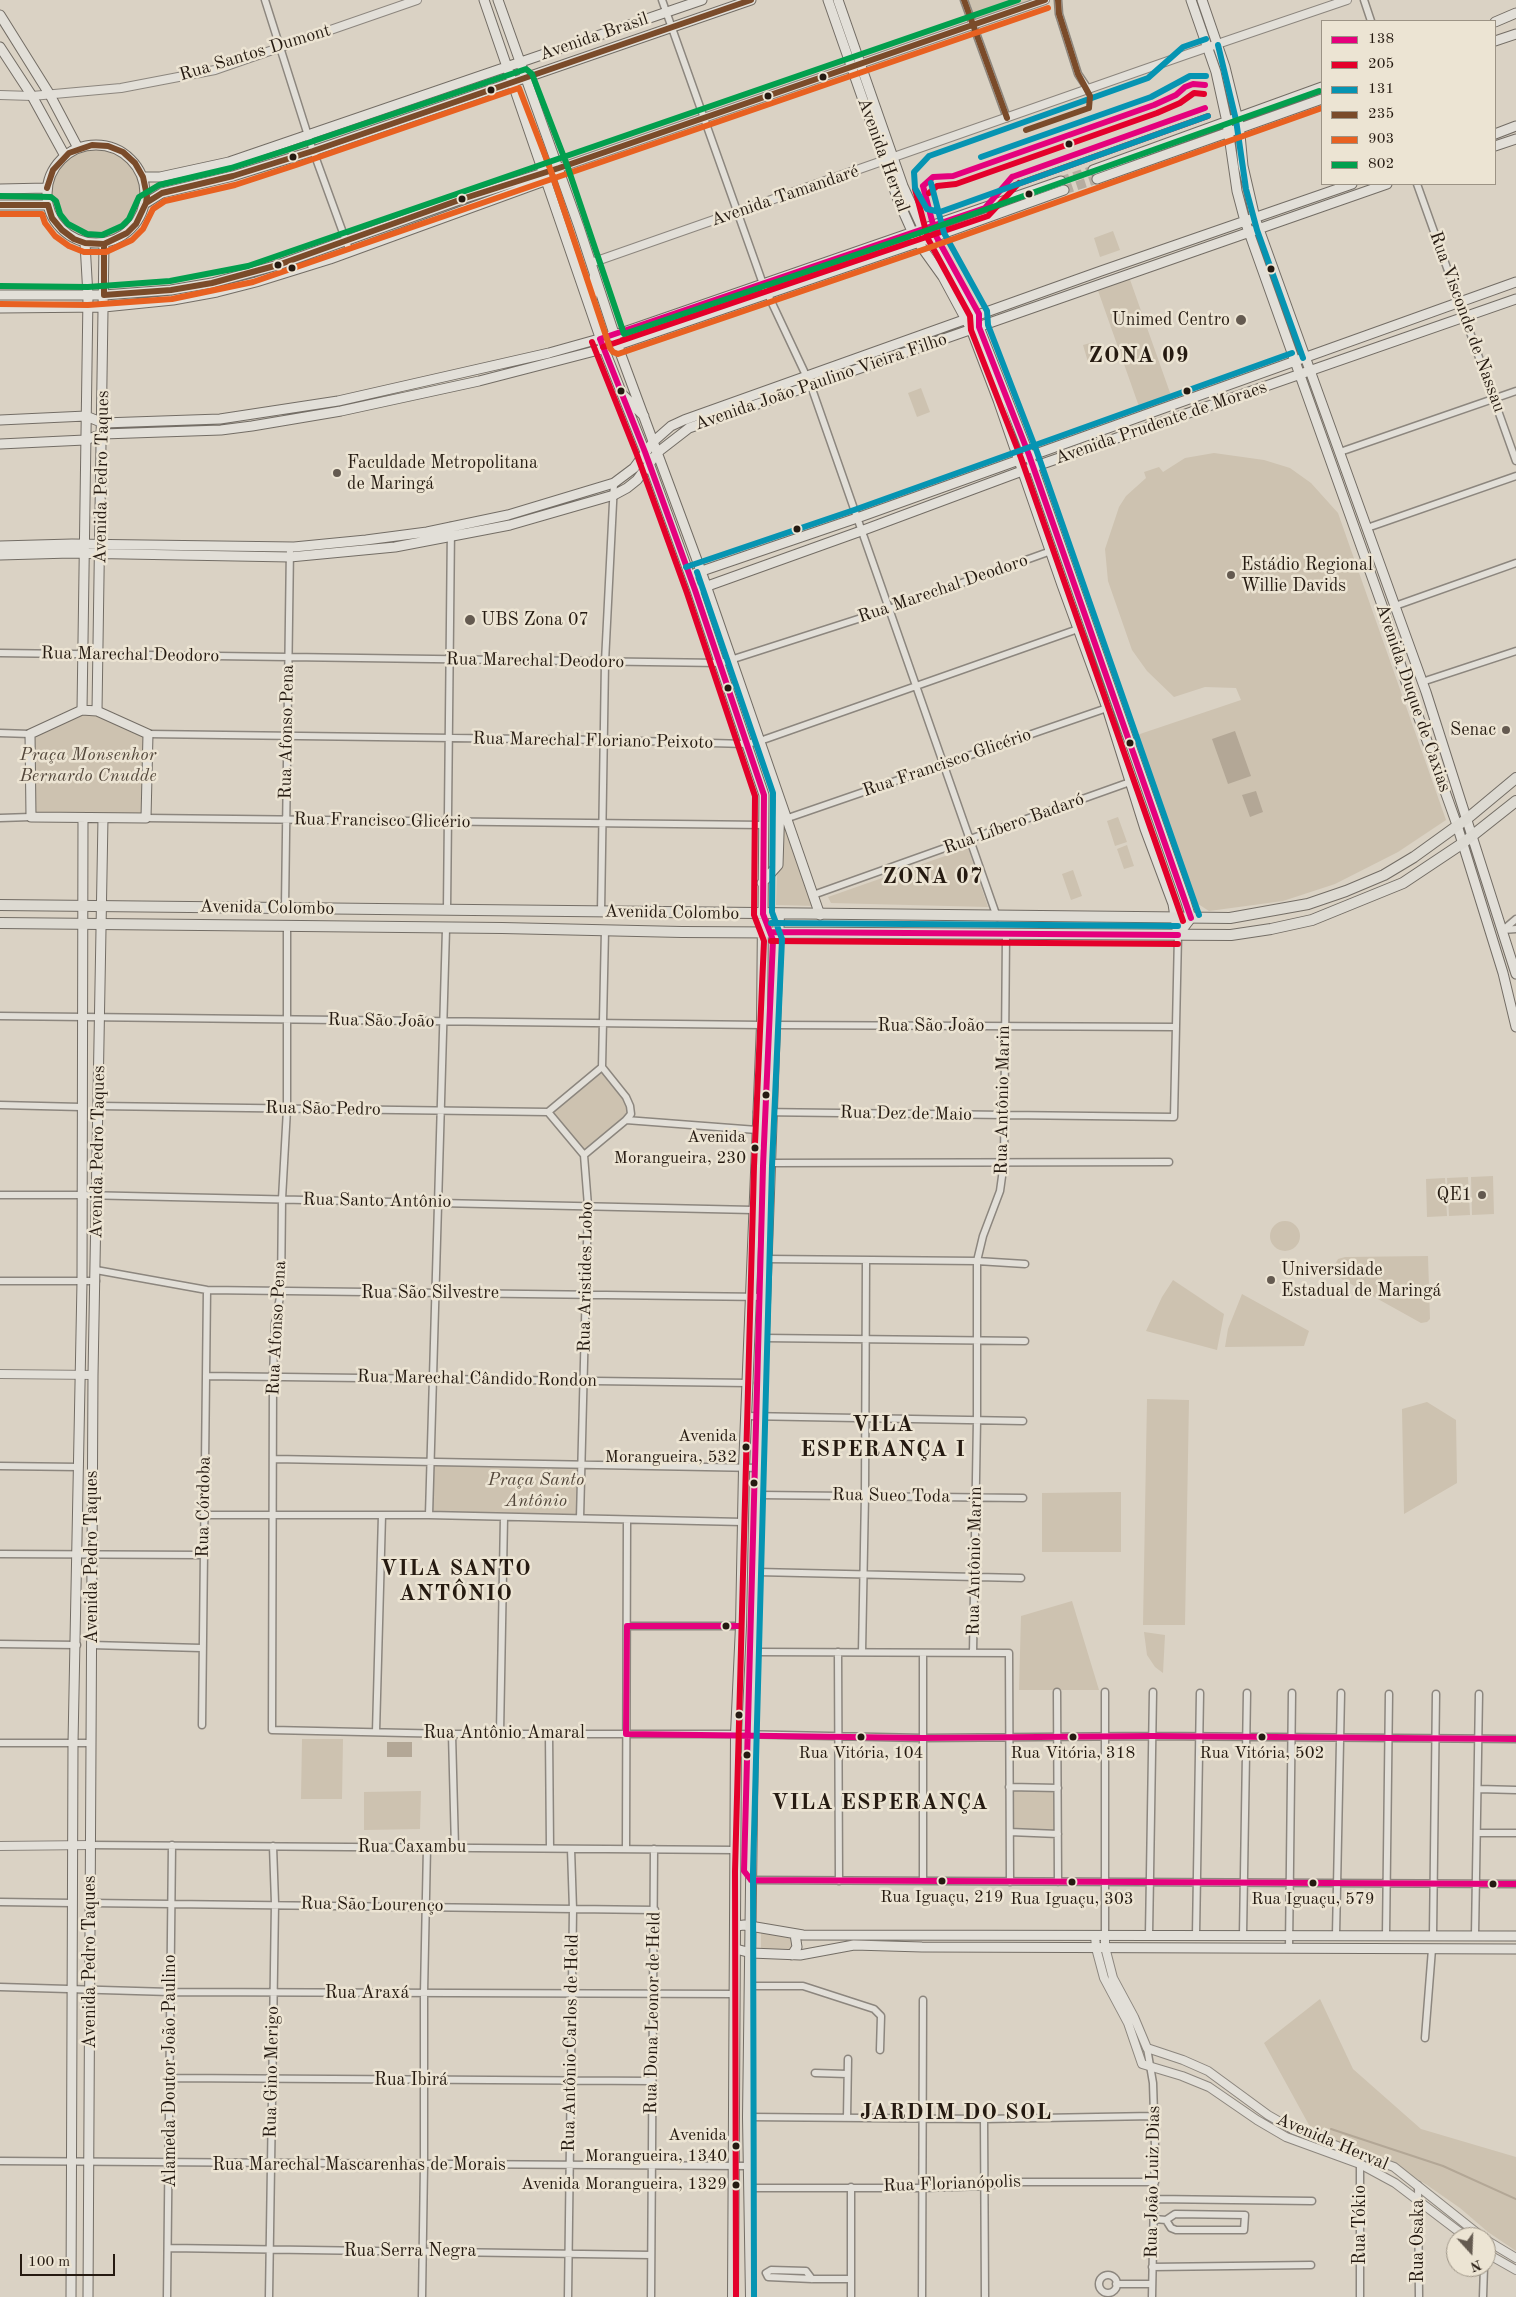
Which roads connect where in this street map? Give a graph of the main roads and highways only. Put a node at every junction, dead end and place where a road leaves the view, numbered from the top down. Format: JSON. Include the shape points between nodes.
{"nodes":[{"id":1,"x":484,"y":0,"type":"edge"},
{"id":2,"x":702,"y":0,"type":"edge"},
{"id":3,"x":751,"y":0,"type":"edge"},
{"id":4,"x":828,"y":0,"type":"edge"},
{"id":5,"x":838,"y":0,"type":"edge"},
{"id":6,"x":1191,"y":0,"type":"edge"},
{"id":7,"x":1197,"y":0,"type":"edge"},
{"id":8,"x":1202,"y":0,"type":"edge"},
{"id":9,"x":499,"y":3,"type":"edge"},
{"id":10,"x":1196,"y":12,"type":"junction"},
{"id":11,"x":843,"y":13,"type":"junction"},
{"id":12,"x":1516,"y":13,"type":"edge"},
{"id":13,"x":0,"y":15,"type":"edge"},
{"id":14,"x":1496,"y":22,"type":"edge"},
{"id":15,"x":492,"y":25,"type":"junction"},
{"id":16,"x":840,"y":32,"type":"junction"},
{"id":17,"x":1516,"y":34,"type":"edge"},
{"id":18,"x":1496,"y":40,"type":"edge"},
{"id":19,"x":0,"y":48,"type":"edge"},
{"id":20,"x":519,"y":63,"type":"junction"},
{"id":21,"x":506,"y":67,"type":"junction"},
{"id":22,"x":524,"y":77,"type":"junction"},
{"id":23,"x":511,"y":82,"type":"junction"},
{"id":24,"x":1218,"y":84,"type":"junction"},
{"id":25,"x":1321,"y":87,"type":"edge"},
{"id":26,"x":1232,"y":96,"type":"junction"},
{"id":27,"x":862,"y":98,"type":"junction"},
{"id":28,"x":1321,"y":99,"type":"edge"},
{"id":29,"x":876,"y":110,"type":"junction"},
{"id":30,"x":524,"y":116,"type":"junction"},
{"id":31,"x":1237,"y":118,"type":"junction"},
{"id":32,"x":1227,"y":122,"type":"junction"},
{"id":33,"x":541,"y":124,"type":"junction"},
{"id":34,"x":1516,"y":126,"type":"edge"},
{"id":35,"x":1239,"y":128,"type":"junction"},
{"id":36,"x":1228,"y":132,"type":"junction"},
{"id":37,"x":1496,"y":134,"type":"edge"},
{"id":38,"x":1516,"y":139,"type":"edge"},
{"id":39,"x":1496,"y":146,"type":"edge"},
{"id":40,"x":78,"y":148,"type":"junction"},
{"id":41,"x":65,"y":156,"type":"junction"},
{"id":42,"x":889,"y":160,"type":"junction"},
{"id":43,"x":1243,"y":166,"type":"junction"},
{"id":44,"x":559,"y":168,"type":"junction"},
{"id":45,"x":545,"y":176,"type":"junction"},
{"id":46,"x":143,"y":177,"type":"junction"},
{"id":47,"x":1060,"y":181,"type":"tunnel mouth"},
{"id":48,"x":1349,"y":185,"type":"edge"},
{"id":49,"x":1384,"y":185,"type":"edge"},
{"id":50,"x":903,"y":186,"type":"junction"},
{"id":51,"x":47,"y":188,"type":"junction"},
{"id":52,"x":0,"y":189,"type":"edge"},
{"id":53,"x":1064,"y":190,"type":"tunnel mouth"},
{"id":54,"x":1237,"y":191,"type":"junction"},
{"id":55,"x":898,"y":200,"type":"junction"},
{"id":56,"x":146,"y":203,"type":"junction"},
{"id":57,"x":0,"y":205,"type":"edge"},
{"id":58,"x":48,"y":205,"type":"junction"},
{"id":59,"x":1255,"y":218,"type":"junction"},
{"id":60,"x":560,"y":219,"type":"junction"},
{"id":61,"x":1245,"y":221,"type":"junction"},
{"id":62,"x":580,"y":227,"type":"junction"},
{"id":63,"x":1259,"y":229,"type":"junction"},
{"id":64,"x":922,"y":230,"type":"junction"},
{"id":65,"x":912,"y":233,"type":"junction"},
{"id":66,"x":1249,"y":233,"type":"junction"},
{"id":67,"x":928,"y":239,"type":"junction"},
{"id":68,"x":86,"y":243,"type":"junction"},
{"id":69,"x":918,"y":243,"type":"junction"},
{"id":70,"x":104,"y":244,"type":"junction"},
{"id":71,"x":274,"y":266,"type":"junction"},
{"id":72,"x":592,"y":268,"type":"junction"},
{"id":73,"x":940,"y":271,"type":"junction"},
{"id":74,"x":952,"y":275,"type":"junction"},
{"id":75,"x":278,"y":276,"type":"junction"},
{"id":76,"x":1516,"y":282,"type":"edge"},
{"id":77,"x":0,"y":295,"type":"edge"},
{"id":78,"x":104,"y":295,"type":"junction"},
{"id":79,"x":88,"y":296,"type":"junction"},
{"id":80,"x":1516,"y":299,"type":"edge"},
{"id":81,"x":104,"y":307,"type":"junction"},
{"id":82,"x":0,"y":308,"type":"edge"},
{"id":83,"x":88,"y":308,"type":"junction"},
{"id":84,"x":591,"y":312,"type":"junction"},
{"id":85,"x":969,"y":318,"type":"junction"},
{"id":86,"x":975,"y":328,"type":"junction"},
{"id":87,"x":614,"y":334,"type":"junction"},
{"id":88,"x":600,"y":339,"type":"junction"},
{"id":89,"x":618,"y":345,"type":"junction"},
{"id":90,"x":604,"y":350,"type":"junction"},
{"id":91,"x":1306,"y":356,"type":"junction"},
{"id":92,"x":1294,"y":361,"type":"junction"},
{"id":93,"x":1311,"y":371,"type":"junction"},
{"id":94,"x":1299,"y":375,"type":"junction"},
{"id":95,"x":618,"y":389,"type":"junction"},
{"id":96,"x":1003,"y":389,"type":"junction"},
{"id":97,"x":998,"y":400,"type":"junction"},
{"id":98,"x":86,"y":416,"type":"junction"},
{"id":99,"x":646,"y":418,"type":"junction"},
{"id":100,"x":220,"y":419,"type":"junction"},
{"id":101,"x":0,"y":420,"type":"edge"},
{"id":102,"x":103,"y":422,"type":"junction"},
{"id":103,"x":221,"y":430,"type":"junction"},
{"id":104,"x":102,"y":434,"type":"junction"},
{"id":105,"x":85,"y":440,"type":"junction"},
{"id":106,"x":654,"y":441,"type":"junction"},
{"id":107,"x":0,"y":444,"type":"edge"},
{"id":108,"x":645,"y":452,"type":"junction"},
{"id":109,"x":658,"y":452,"type":"junction"},
{"id":110,"x":1029,"y":455,"type":"junction"},
{"id":111,"x":1018,"y":458,"type":"junction"},
{"id":112,"x":649,"y":464,"type":"junction"},
{"id":113,"x":1033,"y":468,"type":"junction"},
{"id":114,"x":1022,"y":471,"type":"junction"},
{"id":115,"x":528,"y":509,"type":"junction"},
{"id":116,"x":1036,"y":514,"type":"junction"},
{"id":117,"x":530,"y":520,"type":"junction"},
{"id":118,"x":1052,"y":523,"type":"junction"},
{"id":119,"x":366,"y":540,"type":"junction"},
{"id":120,"x":18,"y":544,"type":"junction"},
{"id":121,"x":0,"y":546,"type":"edge"},
{"id":122,"x":83,"y":549,"type":"junction"},
{"id":123,"x":101,"y":549,"type":"junction"},
{"id":124,"x":157,"y":550,"type":"junction"},
{"id":125,"x":367,"y":551,"type":"junction"},
{"id":126,"x":18,"y":554,"type":"junction"},
{"id":127,"x":0,"y":556,"type":"edge"},
{"id":128,"x":1067,"y":566,"type":"junction"},
{"id":129,"x":701,"y":571,"type":"junction"},
{"id":130,"x":689,"y":575,"type":"junction"},
{"id":131,"x":1062,"y":585,"type":"junction"},
{"id":132,"x":706,"y":586,"type":"junction"},
{"id":133,"x":695,"y":590,"type":"junction"},
{"id":134,"x":1084,"y":644,"type":"junction"},
{"id":135,"x":1098,"y":650,"type":"junction"},
{"id":136,"x":1406,"y":682,"type":"junction"},
{"id":137,"x":1426,"y":692,"type":"junction"},
{"id":138,"x":82,"y":710,"type":"junction"},
{"id":139,"x":97,"y":711,"type":"junction"},
{"id":140,"x":1436,"y":724,"type":"junction"},
{"id":141,"x":1429,"y":742,"type":"junction"},
{"id":142,"x":1516,"y":778,"type":"edge"},
{"id":143,"x":780,"y":797,"type":"junction"},
{"id":144,"x":1516,"y":801,"type":"edge"},
{"id":145,"x":83,"y":818,"type":"junction"},
{"id":146,"x":103,"y":818,"type":"junction"},
{"id":147,"x":1468,"y":818,"type":"junction"},
{"id":148,"x":1457,"y":825,"type":"junction"},
{"id":149,"x":1145,"y":829,"type":"junction"},
{"id":150,"x":1473,"y":835,"type":"junction"},
{"id":151,"x":1163,"y":838,"type":"junction"},
{"id":152,"x":1463,"y":843,"type":"junction"},
{"id":153,"x":762,"y":883,"type":"junction"},
{"id":154,"x":0,"y":905,"type":"edge"},
{"id":155,"x":82,"y":906,"type":"junction"},
{"id":156,"x":102,"y":906,"type":"junction"},
{"id":157,"x":353,"y":909,"type":"junction"},
{"id":158,"x":516,"y":911,"type":"junction"},
{"id":159,"x":682,"y":913,"type":"junction"},
{"id":160,"x":763,"y":914,"type":"junction"},
{"id":161,"x":779,"y":914,"type":"junction"},
{"id":162,"x":820,"y":915,"type":"junction"},
{"id":163,"x":879,"y":916,"type":"junction"},
{"id":164,"x":1035,"y":917,"type":"junction"},
{"id":165,"x":1047,"y":918,"type":"junction"},
{"id":166,"x":1191,"y":918,"type":"junction"},
{"id":167,"x":1176,"y":919,"type":"junction"},
{"id":168,"x":82,"y":922,"type":"junction"},
{"id":169,"x":0,"y":923,"type":"edge"},
{"id":170,"x":101,"y":924,"type":"junction"},
{"id":171,"x":340,"y":926,"type":"junction"},
{"id":172,"x":502,"y":928,"type":"junction"},
{"id":173,"x":682,"y":932,"type":"junction"},
{"id":174,"x":763,"y":932,"type":"junction"},
{"id":175,"x":778,"y":932,"type":"junction"},
{"id":176,"x":826,"y":932,"type":"junction"},
{"id":177,"x":879,"y":933,"type":"junction"},
{"id":178,"x":1035,"y":934,"type":"junction"},
{"id":179,"x":1047,"y":934,"type":"junction"},
{"id":180,"x":1178,"y":935,"type":"junction"},
{"id":181,"x":1516,"y":974,"type":"edge"},
{"id":182,"x":1516,"y":1027,"type":"edge"},
{"id":183,"x":744,"y":1871,"type":"dead end"},
{"id":184,"x":751,"y":1880,"type":"junction"},
{"id":185,"x":736,"y":1926,"type":"junction"},
{"id":186,"x":751,"y":1926,"type":"junction"},
{"id":187,"x":795,"y":1934,"type":"junction"},
{"id":188,"x":928,"y":1935,"type":"junction"},
{"id":189,"x":1516,"y":1936,"type":"edge"},
{"id":190,"x":922,"y":1947,"type":"junction"},
{"id":191,"x":736,"y":1949,"type":"junction"},
{"id":192,"x":1516,"y":1949,"type":"edge"},
{"id":193,"x":751,"y":1954,"type":"junction"},
{"id":194,"x":792,"y":1955,"type":"junction"},
{"id":195,"x":71,"y":2297,"type":"edge"},
{"id":196,"x":88,"y":2297,"type":"edge"},
{"id":197,"x":732,"y":2297,"type":"edge"},
{"id":198,"x":751,"y":2297,"type":"edge"}],
"edges":[{"from":1,"to":15,"type":"main road"},
{"from":2,"to":20,"type":"main road","name":"Avenida Brasil"},
{"from":3,"to":22,"type":"main road","name":"Avenida Brasil"},
{"from":4,"to":16,"type":"main road","name":"Avenida Herval"},
{"from":5,"to":11,"type":"main road","name":"Avenida Herval"},
{"from":6,"to":10,"type":"main road","name":"Avenida Duque de Caxias"},
{"from":7,"to":10,"type":"main road"},
{"from":8,"to":26,"type":"main road","name":"Avenida Duque de Caxias"},
{"from":9,"to":15,"type":"main road"},
{"from":9,"to":20,"type":"main road"},
{"from":10,"to":24,"type":"main road","name":"Avenida Duque de Caxias"},
{"from":11,"to":16,"type":"main road"},
{"from":11,"to":29,"type":"main road","name":"Avenida Herval"},
{"from":12,"to":14,"type":"main road"},
{"from":13,"to":40,"type":"main road","via":[[50,95]]},
{"from":15,"to":21,"type":"main road"},
{"from":16,"to":27,"type":"main road","name":"Avenida Herval"},
{"from":17,"to":18,"type":"main road"},
{"from":19,"to":41,"type":"main road","via":[[32,96]]},
{"from":20,"to":21,"type":"main road","name":"Avenida Brasil"},
{"from":20,"to":22,"type":"main road"},
{"from":21,"to":23,"type":"main road"},
{"from":21,"to":46,"type":"main road","name":"Avenida Brasil","via":[[229,162],[160,177]]},
{"from":22,"to":23,"type":"main road","name":"Avenida Brasil"},
{"from":22,"to":33,"type":"main road"},
{"from":23,"to":30,"type":"main road"},
{"from":23,"to":56,"type":"main road","name":"Avenida Brasil","via":[[313,151],[233,176],[162,193]]},
{"from":24,"to":26,"type":"main road"},
{"from":24,"to":32,"type":"main road","name":"Avenida Duque de Caxias"},
{"from":25,"to":31,"type":"main road"},
{"from":26,"to":31,"type":"main road","name":"Avenida Duque de Caxias"},
{"from":27,"to":29,"type":"main road"},
{"from":27,"to":42,"type":"main road","name":"Avenida Herval"},
{"from":28,"to":35,"type":"main road"},
{"from":29,"to":42,"type":"main road","name":"Avenida Herval"},
{"from":30,"to":33,"type":"main road"},
{"from":30,"to":45,"type":"main road"},
{"from":31,"to":32,"type":"main road"},
{"from":31,"to":35,"type":"main road","name":"Avenida Duque de Caxias"},
{"from":32,"to":36,"type":"main road","name":"Avenida Duque de Caxias"},
{"from":32,"to":36,"type":"main road","via":[[1095,174]]},
{"from":33,"to":44,"type":"main road"},
{"from":34,"to":37,"type":"main road"},
{"from":35,"to":36,"type":"main road"},
{"from":35,"to":43,"type":"main road","name":"Avenida Duque de Caxias"},
{"from":36,"to":54,"type":"main road","name":"Avenida Duque de Caxias"},
{"from":38,"to":39,"type":"main road"},
{"from":40,"to":41,"type":"main road"},
{"from":40,"to":46,"type":"main road","via":[[108,146],[123,152]]},
{"from":41,"to":51,"type":"main road","via":[[53,170]]},
{"from":42,"to":50,"type":"main road","name":"Avenida Herval"},
{"from":42,"to":55,"type":"main road","name":"Avenida Herval"},
{"from":43,"to":54,"type":"main road"},
{"from":43,"to":59,"type":"main road","name":"Avenida Duque de Caxias"},
{"from":44,"to":45,"type":"main road"},
{"from":44,"to":62,"type":"main road"},
{"from":45,"to":60,"type":"main road"},
{"from":45,"to":71,"type":"main road","via":[[462,199]]},
{"from":45,"to":75,"type":"main road","via":[[350,252]]},
{"from":46,"to":56,"type":"main road"},
{"from":47,"to":64,"type":"main road"},
{"from":48,"to":59,"type":"main road","name":"Avenida João Paulino Vieira Filho"},
{"from":49,"to":63,"type":"main road","name":"Avenida João Paulino Vieira Filho"},
{"from":50,"to":55,"type":"main road"},
{"from":50,"to":64,"type":"main road","name":"Avenida Herval"},
{"from":51,"to":52,"type":"main road"},
{"from":51,"to":58,"type":"main road"},
{"from":53,"to":67,"type":"main road"},
{"from":54,"to":61,"type":"main road","name":"Avenida Duque de Caxias"},
{"from":55,"to":65,"type":"main road","name":"Avenida Herval"},
{"from":56,"to":70,"type":"main road","via":[[136,224],[127,233]]},
{"from":57,"to":58,"type":"main road"},
{"from":58,"to":68,"type":"main road","via":[[52,218],[62,230]]},
{"from":59,"to":61,"type":"main road","name":"Avenida João Paulino Vieira Filho"},
{"from":59,"to":63,"type":"main road","name":"Avenida Duque de Caxias"},
{"from":60,"to":62,"type":"main road"},
{"from":60,"to":84,"type":"main road"},
{"from":61,"to":66,"type":"main road","name":"Avenida Duque de Caxias"},
{"from":61,"to":85,"type":"main road","name":"Avenida João Paulino Vieira Filho"},
{"from":62,"to":72,"type":"main road"},
{"from":63,"to":66,"type":"main road","name":"Avenida João Paulino Vieira Filho"},
{"from":63,"to":91,"type":"main road","name":"Avenida Duque de Caxias"},
{"from":64,"to":65,"type":"main road"},
{"from":64,"to":67,"type":"main road","name":"Avenida Herval"},
{"from":65,"to":69,"type":"main road","name":"Avenida Herval"},
{"from":65,"to":87,"type":"main road"},
{"from":66,"to":86,"type":"main road","name":"Avenida João Paulino Vieira Filho"},
{"from":66,"to":92,"type":"main road","name":"Avenida Duque de Caxias"},
{"from":67,"to":69,"type":"main road"},
{"from":67,"to":74,"type":"main road","name":"Avenida Herval"},
{"from":68,"to":70,"type":"main road"},
{"from":68,"to":79,"type":"main road","name":"Avenida Pedro Taques"},
{"from":69,"to":73,"type":"main road","name":"Avenida Herval"},
{"from":69,"to":89,"type":"main road"},
{"from":70,"to":78,"type":"main road","name":"Avenida Pedro Taques"},
{"from":71,"to":75,"type":"main road"},
{"from":71,"to":78,"type":"main road","via":[[212,283]]},
{"from":72,"to":84,"type":"main road"},
{"from":72,"to":87,"type":"main road"},
{"from":73,"to":74,"type":"main road"},
{"from":73,"to":85,"type":"main road","name":"Avenida Herval"},
{"from":74,"to":85,"type":"main road","name":"Avenida Herval"},
{"from":75,"to":81,"type":"main road","via":[[218,292]]},
{"from":76,"to":91,"type":"main road","name":"Avenida Prudente de Moraes"},
{"from":77,"to":79,"type":"main road"},
{"from":78,"to":79,"type":"main road"},
{"from":78,"to":81,"type":"main road","name":"Avenida Pedro Taques"},
{"from":79,"to":83,"type":"main road","name":"Avenida Pedro Taques"},
{"from":80,"to":93,"type":"main road","name":"Avenida Prudente de Moraes"},
{"from":81,"to":83,"type":"main road"},
{"from":81,"to":102,"type":"main road","name":"Avenida Pedro Taques"},
{"from":82,"to":83,"type":"main road"},
{"from":83,"to":98,"type":"main road","name":"Avenida Pedro Taques"},
{"from":84,"to":88,"type":"main road"},
{"from":85,"to":86,"type":"main road","name":"Avenida Herval"},
{"from":85,"to":106,"type":"main road","name":"Avenida João Paulino Vieira Filho","via":[[684,420]]},
{"from":86,"to":96,"type":"main road","name":"Avenida Herval"},
{"from":86,"to":97,"type":"main road","name":"Avenida Herval"},
{"from":86,"to":109,"type":"main road","name":"Avenida João Paulino Vieira Filho","via":[[689,428]]},
{"from":87,"to":88,"type":"main road"},
{"from":87,"to":89,"type":"main road"},
{"from":88,"to":90,"type":"main road"},
{"from":88,"to":100,"type":"main road","via":[[338,401]]},
{"from":89,"to":90,"type":"main road"},
{"from":89,"to":99,"type":"main road"},
{"from":90,"to":95,"type":"main road"},
{"from":90,"to":103,"type":"main road","via":[[340,412]]},
{"from":91,"to":92,"type":"main road","name":"Avenida Prudente de Moraes"},
{"from":91,"to":93,"type":"main road","name":"Avenida Duque de Caxias"},
{"from":92,"to":94,"type":"main road","name":"Avenida Duque de Caxias"},
{"from":92,"to":110,"type":"main road","name":"Avenida Prudente de Moraes"},
{"from":93,"to":94,"type":"main road","name":"Avenida Prudente de Moraes"},
{"from":93,"to":137,"type":"main road","name":"Avenida Duque de Caxias"},
{"from":94,"to":113,"type":"main road","name":"Avenida Prudente de Moraes"},
{"from":94,"to":136,"type":"main road","name":"Avenida Duque de Caxias","via":[[1383,608]]},
{"from":95,"to":99,"type":"main road"},
{"from":95,"to":108,"type":"main road"},
{"from":96,"to":97,"type":"main road"},
{"from":96,"to":110,"type":"main road","name":"Avenida Herval"},
{"from":97,"to":111,"type":"main road","name":"Avenida Herval"},
{"from":98,"to":101,"type":"main road"},
{"from":98,"to":102,"type":"main road"},
{"from":98,"to":105,"type":"main road","name":"Avenida Pedro Taques"},
{"from":99,"to":106,"type":"main road"},
{"from":100,"to":102,"type":"main road"},
{"from":100,"to":103,"type":"main road"},
{"from":102,"to":104,"type":"main road","name":"Avenida Pedro Taques"},
{"from":103,"to":104,"type":"main road"},
{"from":104,"to":105,"type":"main road"},
{"from":104,"to":123,"type":"main road","name":"Avenida Pedro Taques"},
{"from":105,"to":107,"type":"main road"},
{"from":105,"to":122,"type":"main road","name":"Avenida Pedro Taques"},
{"from":106,"to":108,"type":"main road","name":"Avenida João Paulino Vieira Filho"},
{"from":106,"to":109,"type":"main road"},
{"from":108,"to":112,"type":"main road"},
{"from":108,"to":115,"type":"main road","name":"Avenida João Paulino Vieira Filho","via":[[634,468],[614,483]]},
{"from":109,"to":112,"type":"main road","name":"Avenida João Paulino Vieira Filho"},
{"from":109,"to":129,"type":"main road"},
{"from":110,"to":111,"type":"main road","name":"Avenida Prudente de Moraes"},
{"from":110,"to":113,"type":"main road","name":"Avenida Herval"},
{"from":111,"to":114,"type":"main road","name":"Avenida Herval"},
{"from":111,"to":129,"type":"main road","name":"Avenida Prudente de Moraes"},
{"from":112,"to":117,"type":"main road","name":"Avenida João Paulino Vieira Filho","via":[[637,480],[614,495]]},
{"from":112,"to":130,"type":"main road"},
{"from":113,"to":114,"type":"main road","name":"Avenida Prudente de Moraes"},
{"from":113,"to":118,"type":"main road","name":"Avenida Herval"},
{"from":114,"to":116,"type":"main road","name":"Avenida Herval"},
{"from":114,"to":132,"type":"main road","name":"Avenida Prudente de Moraes"},
{"from":115,"to":117,"type":"main road"},
{"from":115,"to":119,"type":"main road"},
{"from":116,"to":118,"type":"main road"},
{"from":116,"to":131,"type":"main road","name":"Avenida Herval"},
{"from":117,"to":125,"type":"main road","name":"Avenida João Paulino Vieira Filho","via":[[451,538]]},
{"from":118,"to":128,"type":"main road","name":"Avenida Herval"},
{"from":119,"to":124,"type":"main road","via":[[290,547]]},
{"from":119,"to":125,"type":"main road"},
{"from":120,"to":121,"type":"main road"},
{"from":120,"to":122,"type":"main road"},
{"from":120,"to":126,"type":"main road"},
{"from":122,"to":123,"type":"main road"},
{"from":122,"to":126,"type":"main road"},
{"from":122,"to":138,"type":"main road","name":"Avenida Pedro Taques"},
{"from":123,"to":124,"type":"main road"},
{"from":123,"to":139,"type":"main road","name":"Avenida Pedro Taques"},
{"from":124,"to":125,"type":"main road","name":"Avenida João Paulino Vieira Filho","via":[[290,557]]},
{"from":126,"to":127,"type":"main road"},
{"from":128,"to":131,"type":"main road"},
{"from":128,"to":135,"type":"main road","name":"Avenida Herval"},
{"from":129,"to":130,"type":"main road","name":"Avenida Prudente de Moraes"},
{"from":129,"to":132,"type":"main road"},
{"from":130,"to":133,"type":"main road"},
{"from":131,"to":134,"type":"main road","name":"Avenida Herval"},
{"from":132,"to":133,"type":"main road","name":"Avenida Prudente de Moraes"},
{"from":132,"to":143,"type":"main road"},
{"from":133,"to":153,"type":"main road","via":[[764,796]]},
{"from":134,"to":135,"type":"main road"},
{"from":134,"to":149,"type":"main road","name":"Avenida Herval"},
{"from":135,"to":151,"type":"main road","name":"Avenida Herval"},
{"from":136,"to":137,"type":"main road"},
{"from":136,"to":141,"type":"main road","name":"Avenida Duque de Caxias"},
{"from":137,"to":140,"type":"main road","name":"Avenida Duque de Caxias"},
{"from":138,"to":139,"type":"main road"},
{"from":138,"to":145,"type":"main road","name":"Rua Francisco Glicério","via":[[30,734],[31,817]]},
{"from":139,"to":146,"type":"main road","name":"Rua Francisco Glicério","via":[[148,734],[146,818]]},
{"from":140,"to":141,"type":"main road"},
{"from":140,"to":147,"type":"main road","name":"Avenida Duque de Caxias"},
{"from":141,"to":148,"type":"main road","name":"Avenida Duque de Caxias"},
{"from":142,"to":147,"type":"main road","name":"Avenida Colombo"},
{"from":143,"to":153,"type":"main road","via":[[778,865]]},
{"from":143,"to":162,"type":"main road"},
{"from":144,"to":150,"type":"main road","name":"Avenida Colombo"},
{"from":145,"to":146,"type":"main road","name":"Rua Francisco Glicério"},
{"from":145,"to":155,"type":"main road","name":"Avenida Pedro Taques"},
{"from":146,"to":156,"type":"main road","name":"Avenida Pedro Taques"},
{"from":147,"to":148,"type":"main road","name":"Avenida Colombo"},
{"from":147,"to":150,"type":"main road","name":"Avenida Duque de Caxias"},
{"from":148,"to":152,"type":"main road","name":"Avenida Duque de Caxias"},
{"from":148,"to":166,"type":"main road","name":"Avenida Colombo","via":[[1384,875],[1346,891],[1271,912],[1230,918]]},
{"from":149,"to":151,"type":"main road"},
{"from":149,"to":167,"type":"main road","name":"Avenida Herval"},
{"from":150,"to":152,"type":"main road","name":"Avenida Colombo"},
{"from":150,"to":181,"type":"main road","name":"Avenida Duque de Caxias"},
{"from":151,"to":166,"type":"main road","name":"Avenida Herval"},
{"from":152,"to":180,"type":"main road","name":"Avenida Colombo","via":[[1404,883],[1312,920],[1271,930]]},
{"from":152,"to":182,"type":"main road","name":"Avenida Duque de Caxias","via":[[1504,973]]},
{"from":153,"to":160,"type":"main road"},
{"from":154,"to":155,"type":"main road","name":"Avenida Colombo"},
{"from":155,"to":156,"type":"main road","name":"Avenida Colombo"},
{"from":155,"to":168,"type":"main road","name":"Avenida Pedro Taques"},
{"from":156,"to":157,"type":"main road","name":"Avenida Colombo"},
{"from":156,"to":170,"type":"main road","name":"Avenida Pedro Taques"},
{"from":157,"to":158,"type":"main road","name":"Avenida Colombo"},
{"from":157,"to":171,"type":"main road","via":[[342,919]]},
{"from":158,"to":159,"type":"main road","name":"Avenida Colombo"},
{"from":158,"to":172,"type":"main road","via":[[512,920]]},
{"from":159,"to":160,"type":"main road","name":"Avenida Colombo"},
{"from":159,"to":173,"type":"main road"},
{"from":160,"to":161,"type":"main road","name":"Avenida Colombo"},
{"from":160,"to":174,"type":"main road"},
{"from":161,"to":162,"type":"main road","name":"Avenida Colombo"},
{"from":161,"to":175,"type":"main road"},
{"from":162,"to":163,"type":"main road","name":"Avenida Colombo"},
{"from":162,"to":176,"type":"main road"},
{"from":163,"to":164,"type":"main road","name":"Avenida Colombo"},
{"from":163,"to":177,"type":"main road"},
{"from":164,"to":165,"type":"main road","name":"Avenida Colombo"},
{"from":164,"to":178,"type":"main road"},
{"from":165,"to":167,"type":"main road","name":"Avenida Colombo"},
{"from":165,"to":179,"type":"main road"},
{"from":166,"to":167,"type":"main road","name":"Avenida Colombo"},
{"from":166,"to":180,"type":"main road"},
{"from":167,"to":180,"type":"main road","name":"Avenida Herval"},
{"from":168,"to":169,"type":"main road","name":"Avenida Colombo"},
{"from":168,"to":170,"type":"main road","name":"Avenida Colombo"},
{"from":168,"to":195,"type":"main road","name":"Avenida Pedro Taques","via":[[82,1282],[73,1743]]},
{"from":170,"to":171,"type":"main road","name":"Avenida Colombo"},
{"from":170,"to":196,"type":"main road","name":"Avenida Pedro Taques","via":[[93,1375]]},
{"from":171,"to":172,"type":"main road","name":"Avenida Colombo"},
{"from":172,"to":173,"type":"main road","name":"Avenida Colombo"},
{"from":173,"to":174,"type":"main road","name":"Avenida Colombo"},
{"from":174,"to":175,"type":"main road","name":"Avenida Colombo"},
{"from":174,"to":185,"type":"main road","via":[[736,1734]]},
{"from":175,"to":176,"type":"main road","name":"Avenida Colombo"},
{"from":175,"to":184,"type":"main road","via":[[761,1416]]},
{"from":176,"to":177,"type":"main road","name":"Avenida Colombo"},
{"from":177,"to":178,"type":"main road","name":"Avenida Colombo"},
{"from":178,"to":179,"type":"main road","name":"Avenida Colombo"},
{"from":179,"to":180,"type":"main road","name":"Avenida Colombo"},
{"from":183,"to":184,"type":"main road"},
{"from":184,"to":186,"type":"main road"},
{"from":185,"to":186,"type":"main road"},
{"from":185,"to":191,"type":"main road"},
{"from":186,"to":187,"type":"main road"},
{"from":186,"to":193,"type":"main road"},
{"from":187,"to":188,"type":"main road"},
{"from":187,"to":194,"type":"main road","via":[[797,1947]]},
{"from":188,"to":189,"type":"main road"},
{"from":188,"to":190,"type":"main road","via":[[922,1940]]},
{"from":190,"to":192,"type":"main road"},
{"from":190,"to":194,"type":"main road","via":[[854,1945]]},
{"from":191,"to":193,"type":"main road"},
{"from":191,"to":197,"type":"main road"},
{"from":193,"to":194,"type":"main road"},
{"from":193,"to":198,"type":"main road","via":[[748,2117]]}]}
